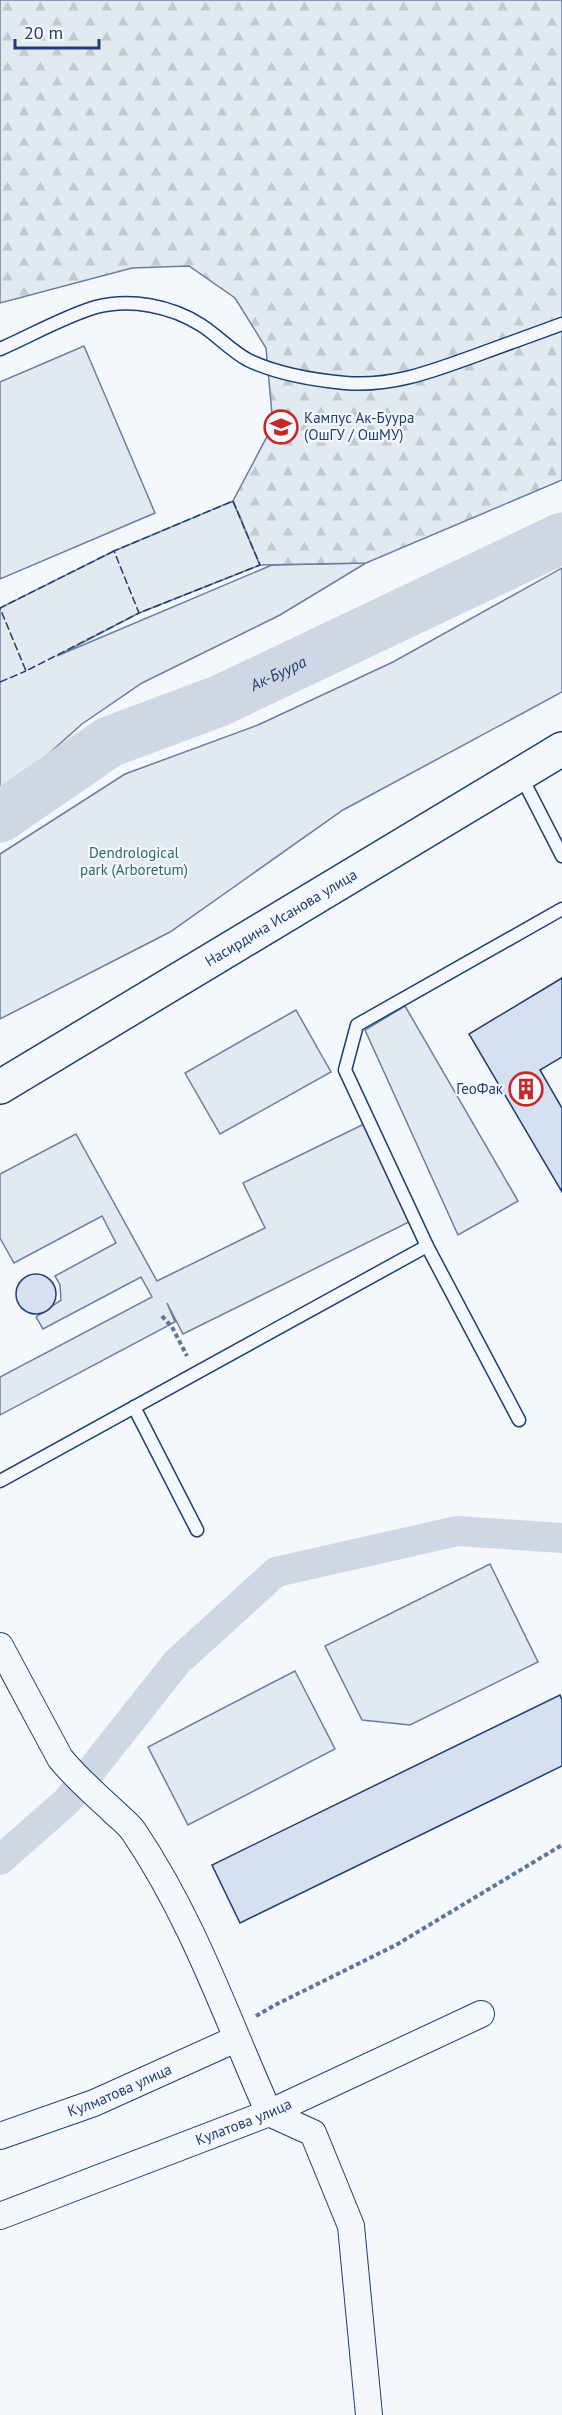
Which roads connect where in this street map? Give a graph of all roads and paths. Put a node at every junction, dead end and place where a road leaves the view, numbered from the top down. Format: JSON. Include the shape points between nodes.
{"nodes":[{"id":1,"x":562,"y":324,"type":"edge"},
{"id":2,"x":0,"y":349,"type":"edge"},
{"id":3,"x":562,"y":749,"type":"edge"},
{"id":4,"x":520,"y":774,"type":"junction"},
{"id":5,"x":562,"y":856,"type":"edge"},
{"id":6,"x":562,"y":909,"type":"edge"},
{"id":7,"x":0,"y":1087,"type":"edge"},
{"id":8,"x":427,"y":1246,"type":"junction"},
{"id":9,"x":162,"y":1316,"type":"dead end"},
{"id":10,"x":195,"y":1373,"type":"junction"},
{"id":11,"x":134,"y":1407,"type":"junction"},
{"id":12,"x":519,"y":1420,"type":"dead end"},
{"id":13,"x":0,"y":1481,"type":"edge"},
{"id":14,"x":196,"y":1530,"type":"dead end"},
{"id":15,"x":0,"y":1646,"type":"edge"},
{"id":16,"x":562,"y":1845,"type":"edge"},
{"id":17,"x":481,"y":2014,"type":"dead end"},
{"id":18,"x":236,"y":2039,"type":"junction"},
{"id":19,"x":269,"y":2113,"type":"junction"},
{"id":20,"x":0,"y":2136,"type":"edge"},
{"id":21,"x":0,"y":2216,"type":"edge"},
{"id":22,"x":369,"y":2415,"type":"edge"}],
"edges":[{"from":1,"to":2,"type":"lane","via":[[392,383],[347,383],[281,372],[247,360],[201,325],[178,313],[148,305],[96,307]]},
{"from":3,"to":4,"type":"main road","name":"Насирдина Исанова улица"},
{"from":4,"to":5,"type":"lane"},
{"from":4,"to":7,"type":"main road","name":"Насирдина Исанова улица"},
{"from":6,"to":8,"type":"lane","via":[[357,1025],[345,1070]]},
{"from":8,"to":10,"type":"lane"},
{"from":8,"to":12,"type":"lane"},
{"from":9,"to":10,"type":"path","via":[[172,1327]]},
{"from":10,"to":11,"type":"lane"},
{"from":11,"to":13,"type":"lane"},
{"from":11,"to":14,"type":"lane"},
{"from":15,"to":18,"type":"street","via":[[60,1758],[133,1830],[171,1890],[207,1962]]},
{"from":16,"to":18,"type":"path","via":[[396,1945],[275,2005],[250,2021]]},
{"from":17,"to":19,"type":"street","name":"Кулатова улица"},
{"from":18,"to":19,"type":"street"},
{"from":18,"to":20,"type":"street","name":"Кулматова улица","via":[[94,2103]]},
{"from":19,"to":21,"type":"street","name":"Кулатова улица"},
{"from":19,"to":22,"type":"street","via":[[313,2133],[351,2226]]}]}
